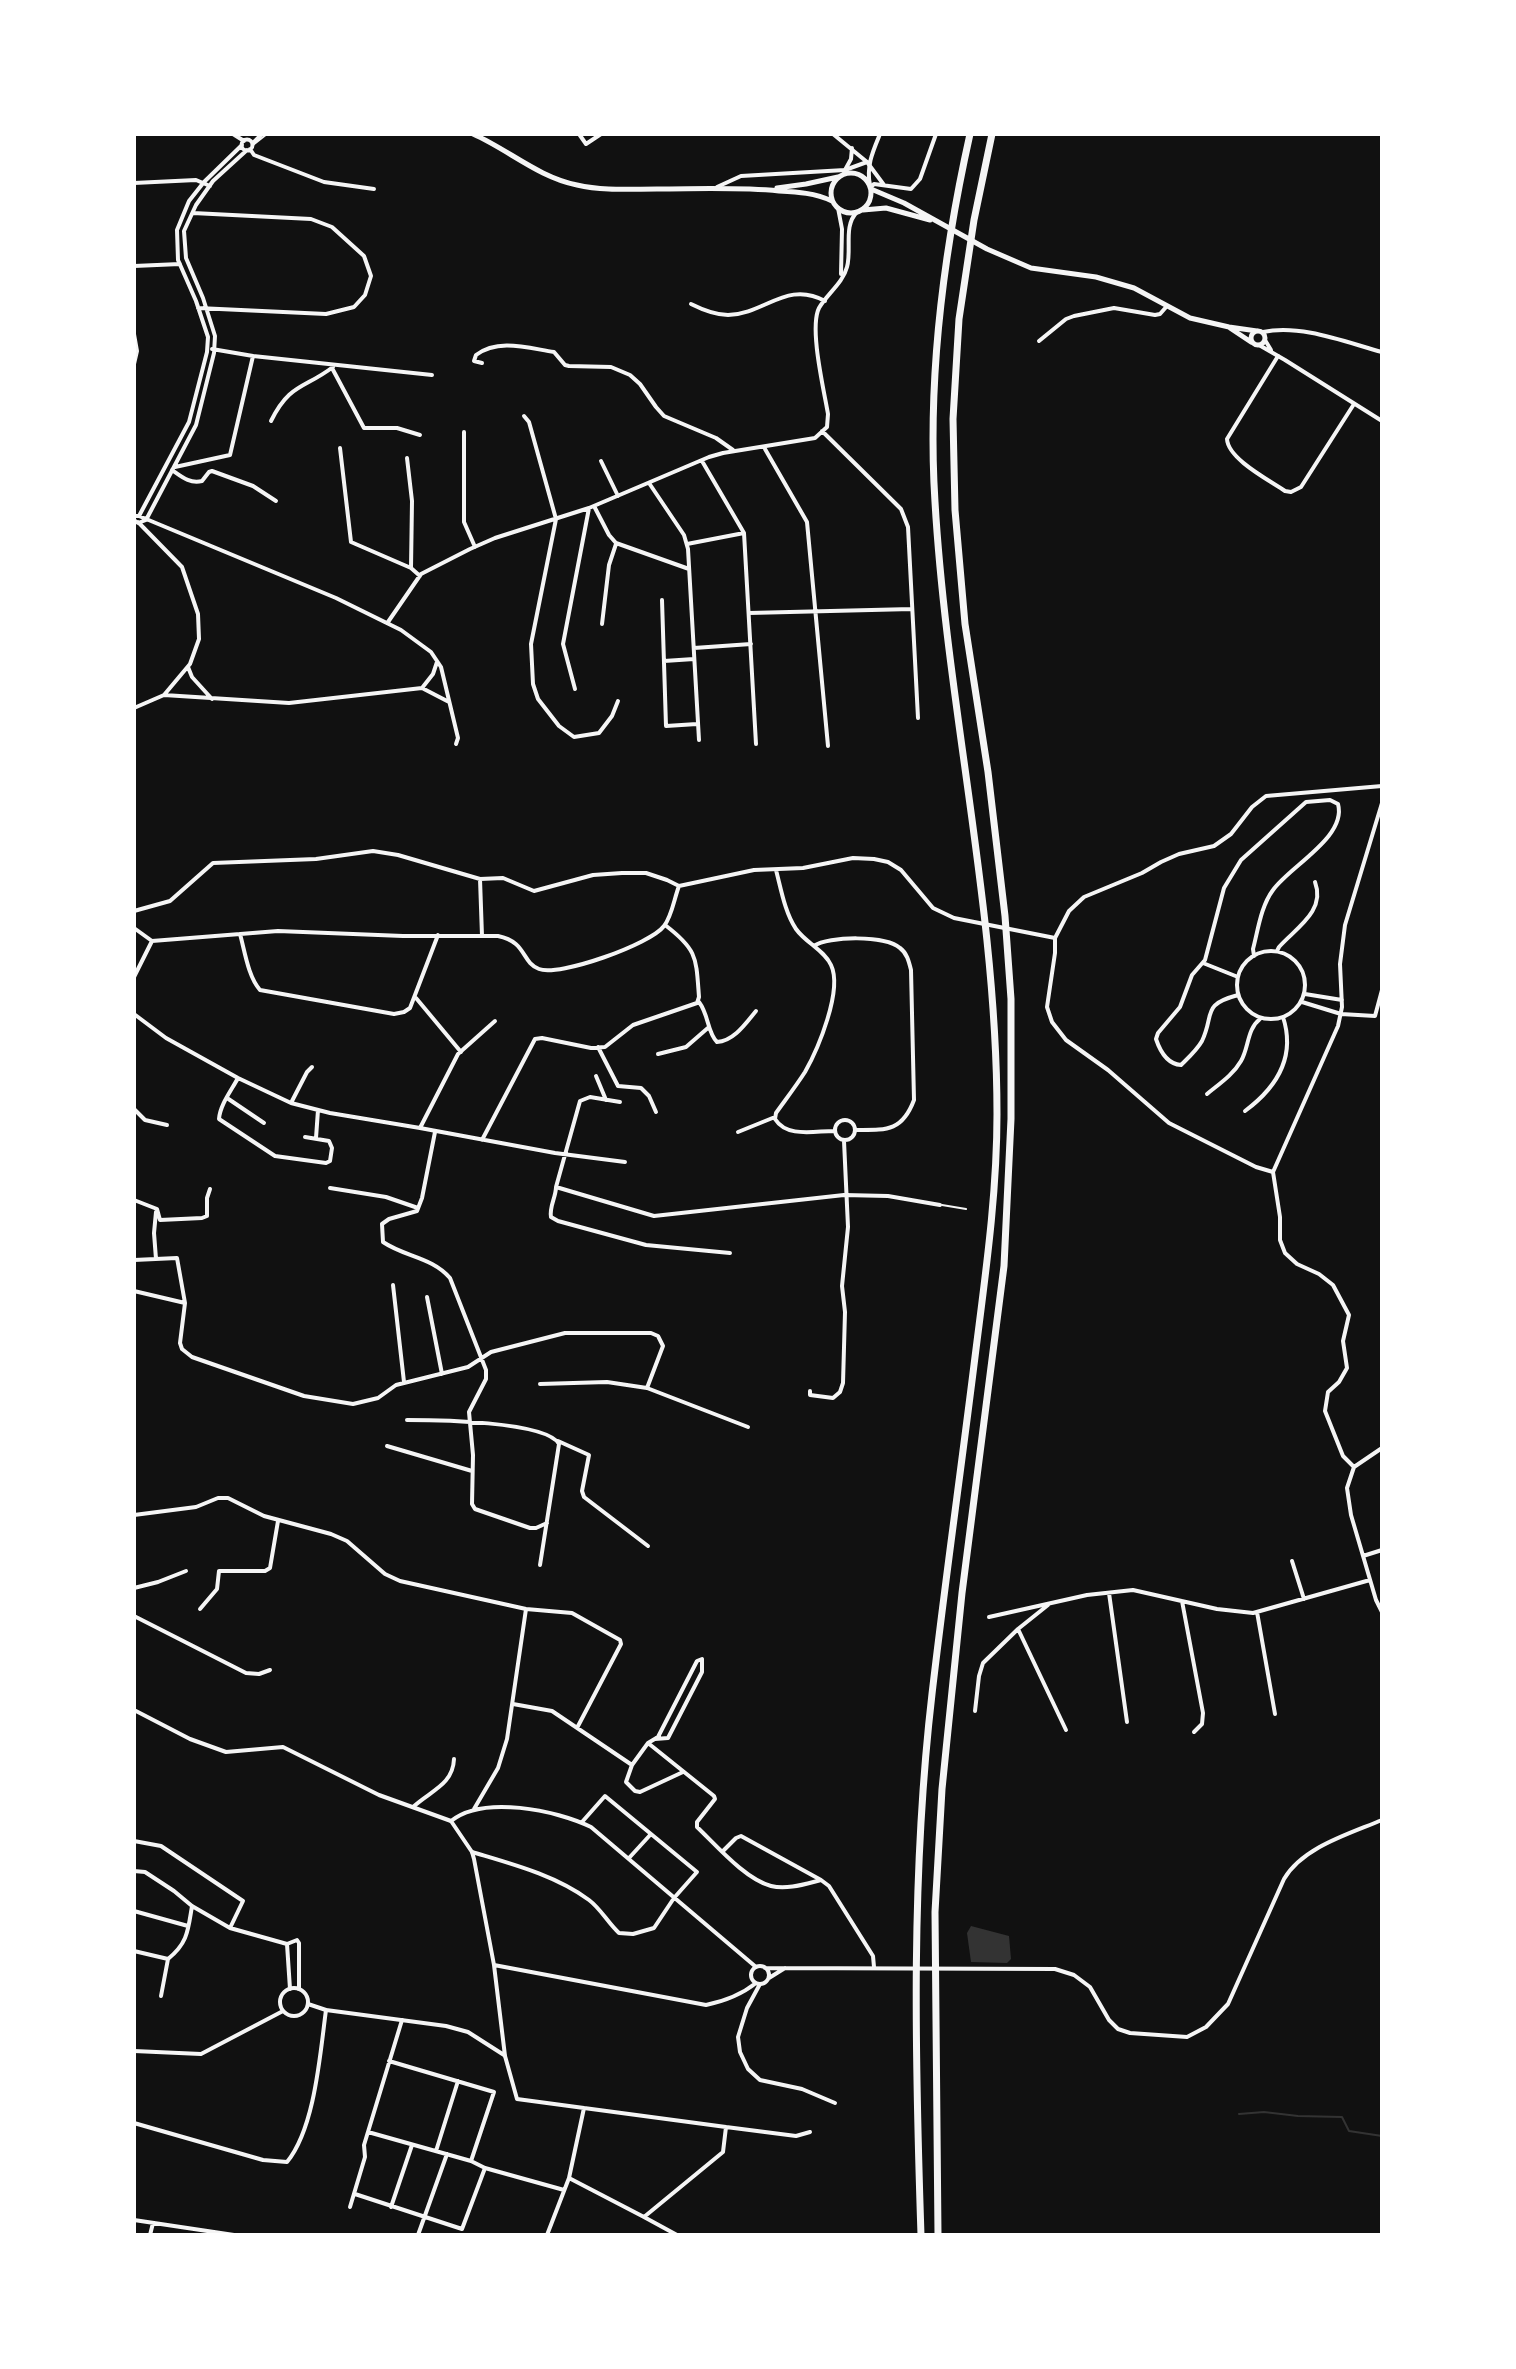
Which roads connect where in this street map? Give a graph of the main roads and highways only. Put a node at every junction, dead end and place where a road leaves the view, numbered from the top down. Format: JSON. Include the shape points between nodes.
{"nodes":[{"id":1,"x":473,"y":134,"type":"edge"},
{"id":2,"x":970,"y":134,"type":"edge"},
{"id":3,"x":992,"y":134,"type":"edge"},
{"id":4,"x":843,"y":174,"type":"junction"},
{"id":5,"x":870,"y":187,"type":"junction"},
{"id":6,"x":764,"y":189,"type":"junction"},
{"id":7,"x":832,"y":201,"type":"junction"},
{"id":8,"x":860,"y":211,"type":"junction"},
{"id":9,"x":939,"y":222,"type":"junction"},
{"id":10,"x":1229,"y":327,"type":"junction"},
{"id":11,"x":1260,"y":331,"type":"junction"},
{"id":12,"x":1255,"y":344,"type":"junction"},
{"id":13,"x":921,"y":2235,"type":"edge"},
{"id":14,"x":938,"y":2235,"type":"edge"}],
"edges":[{"from":1,"to":6,"type":"main road","via":[[547,175],[577,185],[615,190]]},
{"from":2,"to":13,"type":"highway","via":[[940,305],[933,446],[939,557],[990,971],[997,1119],[987,1268],[924,1785],[915,1959]]},
{"from":3,"to":14,"type":"highway","via":[[959,319],[953,419],[965,624],[1005,916],[1011,1119],[1004,1266],[942,1789],[935,1912]]},
{"from":4,"to":5,"type":"main road","via":[[858,174]]},
{"from":4,"to":6,"type":"main road"},
{"from":4,"to":7,"type":"main road","via":[[832,187]]},
{"from":5,"to":8,"type":"main road","via":[[871,199]]},
{"from":5,"to":9,"type":"main road"},
{"from":6,"to":7,"type":"main road","via":[[818,194]]},
{"from":7,"to":8,"type":"main road","via":[[847,213]]},
{"from":8,"to":9,"type":"main road","via":[[886,208]]},
{"from":9,"to":10,"type":"main road","via":[[1031,268],[1134,288],[1190,318]]},
{"from":10,"to":11,"type":"main road"},
{"from":10,"to":12,"type":"main road"},
{"from":11,"to":12,"type":"main road","via":[[1252,334]]},
{"from":11,"to":12,"type":"main road","via":[[1265,340]]}]}
